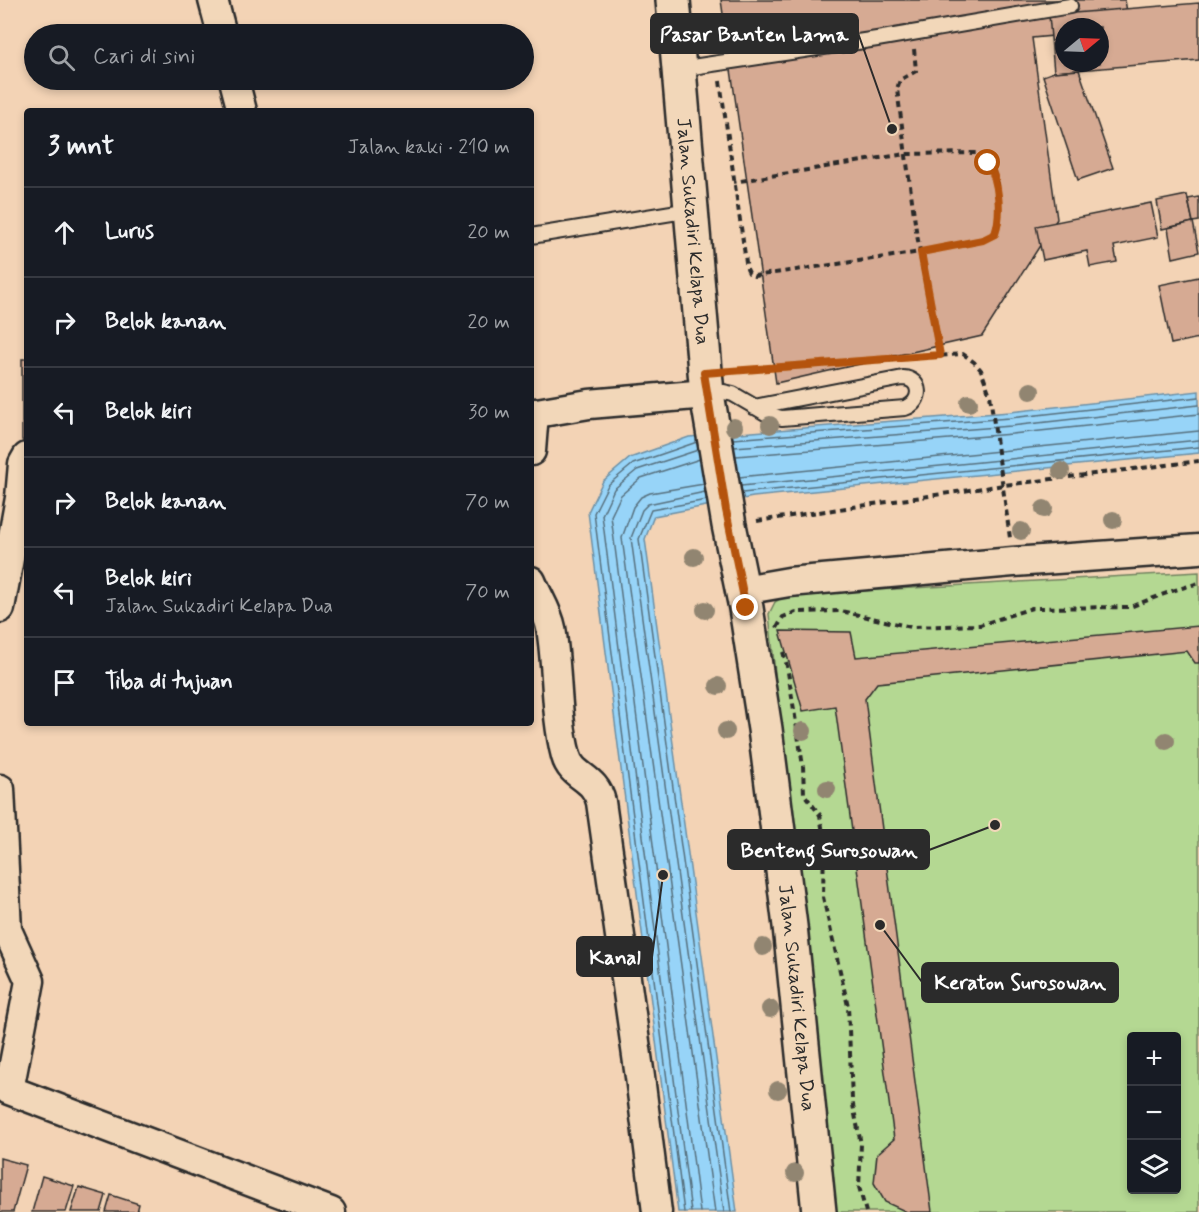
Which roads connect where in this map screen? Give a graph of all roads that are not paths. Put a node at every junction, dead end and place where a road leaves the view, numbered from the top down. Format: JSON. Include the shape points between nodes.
{"nodes":[{"id":1,"x":213,"y":0,"type":"edge"},
{"id":2,"x":673,"y":0,"type":"edge"},
{"id":3,"x":1070,"y":6,"type":"dead end"},
{"id":4,"x":219,"y":24,"type":"edge"},
{"id":5,"x":679,"y":69,"type":"junction"},
{"id":6,"x":237,"y":90,"type":"edge"},
{"id":7,"x":241,"y":108,"type":"edge"},
{"id":8,"x":690,"y":210,"type":"junction"},
{"id":9,"x":534,"y":236,"type":"edge"},
{"id":10,"x":706,"y":383,"type":"junction"},
{"id":11,"x":753,"y":407,"type":"junction"},
{"id":12,"x":534,"y":414,"type":"edge"},
{"id":13,"x":24,"y":462,"type":"edge"},
{"id":14,"x":1199,"y":549,"type":"edge"},
{"id":15,"x":534,"y":588,"type":"edge"},
{"id":16,"x":743,"y":590,"type":"junction"},
{"id":17,"x":0,"y":608,"type":"edge"},
{"id":18,"x":0,"y":789,"type":"edge"},
{"id":19,"x":331,"y":1212,"type":"edge"},
{"id":20,"x":657,"y":1212,"type":"edge"},
{"id":21,"x":819,"y":1212,"type":"edge"}],
"edges":[{"from":1,"to":4,"type":"street"},
{"from":2,"to":5,"type":"main road","name":"Jalan Sukadiri Kelapa Dua"},
{"from":3,"to":5,"type":"lane"},
{"from":5,"to":8,"type":"main road","name":"Jalan Sukadiri Kelapa Dua"},
{"from":6,"to":7,"type":"street"},
{"from":8,"to":9,"type":"lane"},
{"from":8,"to":10,"type":"main road","name":"Jalan Sukadiri Kelapa Dua"},
{"from":10,"to":11,"type":"lane"},
{"from":10,"to":12,"type":"street"},
{"from":10,"to":16,"type":"main road","name":"Jalan Sukadiri Kelapa Dua","via":[[727,518]]},
{"from":11,"to":11,"type":"lane","via":[[903,378],[911,378],[917,390],[917,401],[905,408],[782,418]]},
{"from":13,"to":17,"type":"street"},
{"from":14,"to":16,"type":"street","via":[[789,582]]},
{"from":15,"to":20,"type":"street","via":[[551,627],[560,729],[569,764],[593,784],[601,802]]},
{"from":16,"to":21,"type":"main road","name":"Jalan Sukadiri Kelapa Dua","via":[[789,915]]},
{"from":18,"to":19,"type":"street","via":[[7,930],[30,981],[9,1090]]}]}
